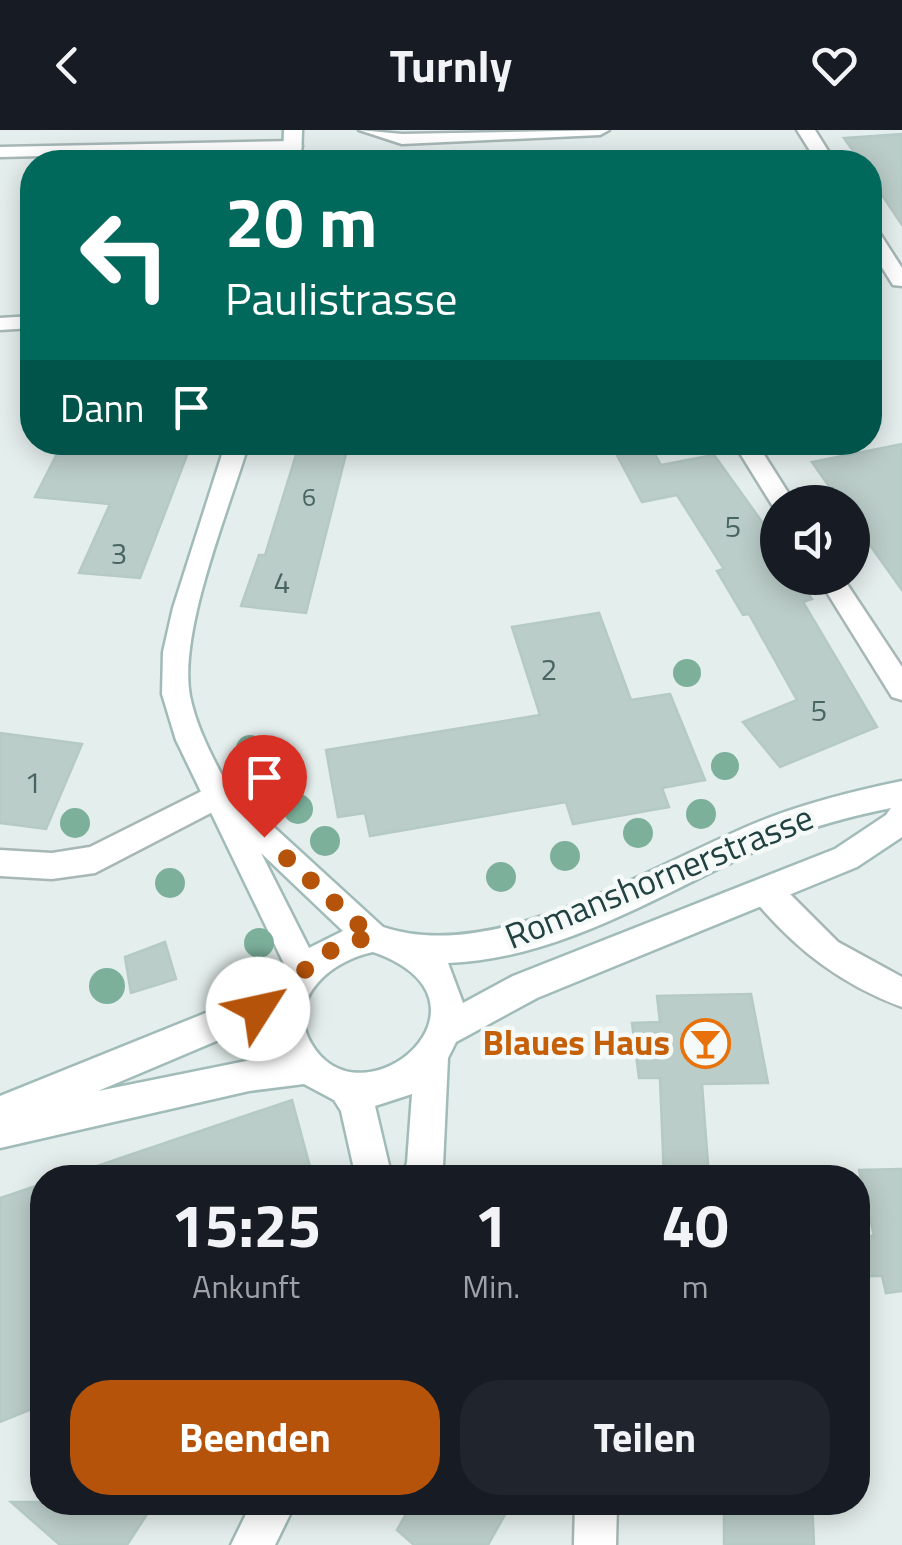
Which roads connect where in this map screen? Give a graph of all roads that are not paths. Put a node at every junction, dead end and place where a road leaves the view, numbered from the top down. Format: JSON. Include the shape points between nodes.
{"nodes":[{"id":1,"x":368,"y":130,"type":"edge"},
{"id":2,"x":600,"y":130,"type":"edge"},
{"id":3,"x":293,"y":146,"type":"edge"},
{"id":4,"x":98,"y":150,"type":"edge"},
{"id":5,"x":882,"y":251,"type":"edge"},
{"id":6,"x":901,"y":281,"type":"edge"},
{"id":7,"x":234,"y":455,"type":"edge"},
{"id":8,"x":752,"y":455,"type":"edge"},
{"id":9,"x":771,"y":485,"type":"edge"},
{"id":10,"x":841,"y":595,"type":"edge"},
{"id":11,"x":902,"y":689,"type":"edge"},
{"id":12,"x":902,"y":793,"type":"edge"},
{"id":13,"x":218,"y":795,"type":"junction"},
{"id":14,"x":902,"y":815,"type":"edge"},
{"id":15,"x":735,"y":847,"type":"junction"},
{"id":16,"x":0,"y":864,"type":"edge"},
{"id":17,"x":768,"y":892,"type":"junction"},
{"id":18,"x":373,"y":938,"type":"junction"},
{"id":19,"x":415,"y":950,"type":"junction"},
{"id":20,"x":298,"y":982,"type":"junction"},
{"id":21,"x":902,"y":992,"type":"edge"},
{"id":22,"x":438,"y":1044,"type":"junction"},
{"id":23,"x":309,"y":1067,"type":"junction"},
{"id":24,"x":346,"y":1088,"type":"junction"},
{"id":25,"x":0,"y":1114,"type":"edge"},
{"id":26,"x":0,"y":1130,"type":"edge"},
{"id":27,"x":371,"y":1165,"type":"edge"},
{"id":28,"x":425,"y":1165,"type":"edge"},
{"id":29,"x":268,"y":1515,"type":"edge"},
{"id":30,"x":596,"y":1515,"type":"edge"},
{"id":31,"x":252,"y":1545,"type":"edge"},
{"id":32,"x":595,"y":1545,"type":"edge"}],
"edges":[{"from":1,"to":2,"type":"street","via":[[402,139]]},
{"from":3,"to":4,"type":"street"},
{"from":5,"to":6,"type":"street"},
{"from":7,"to":13,"type":"street","via":[[176,652],[176,694]]},
{"from":8,"to":9,"type":"street"},
{"from":10,"to":11,"type":"street"},
{"from":12,"to":15,"type":"street","name":"Romanshornerstrasse","via":[[818,812]]},
{"from":13,"to":16,"type":"street","via":[[95,860]]},
{"from":13,"to":18,"type":"street"},
{"from":13,"to":20,"type":"street"},
{"from":14,"to":17,"type":"street","name":"Romanshornerstrasse","via":[[846,858]]},
{"from":15,"to":17,"type":"street"},
{"from":15,"to":19,"type":"street","name":"Romanshornerstrasse","via":[[505,941],[448,952]]},
{"from":17,"to":21,"type":"street","via":[[814,944],[846,968]]},
{"from":17,"to":22,"type":"street","name":"Romanshornerstrasse","via":[[515,991]]},
{"from":18,"to":19,"type":"street"},
{"from":18,"to":20,"type":"street","via":[[334,946]]},
{"from":19,"to":22,"type":"street","via":[[443,984],[448,1007]]},
{"from":20,"to":23,"type":"street","via":[[288,1009],[292,1040]]},
{"from":20,"to":25,"type":"street"},
{"from":22,"to":24,"type":"street","via":[[414,1074],[393,1085]]},
{"from":22,"to":28,"type":"street"},
{"from":23,"to":24,"type":"street"},
{"from":23,"to":26,"type":"street","via":[[222,1079]]},
{"from":24,"to":27,"type":"street"},
{"from":29,"to":31,"type":"street"},
{"from":30,"to":32,"type":"street"}]}
